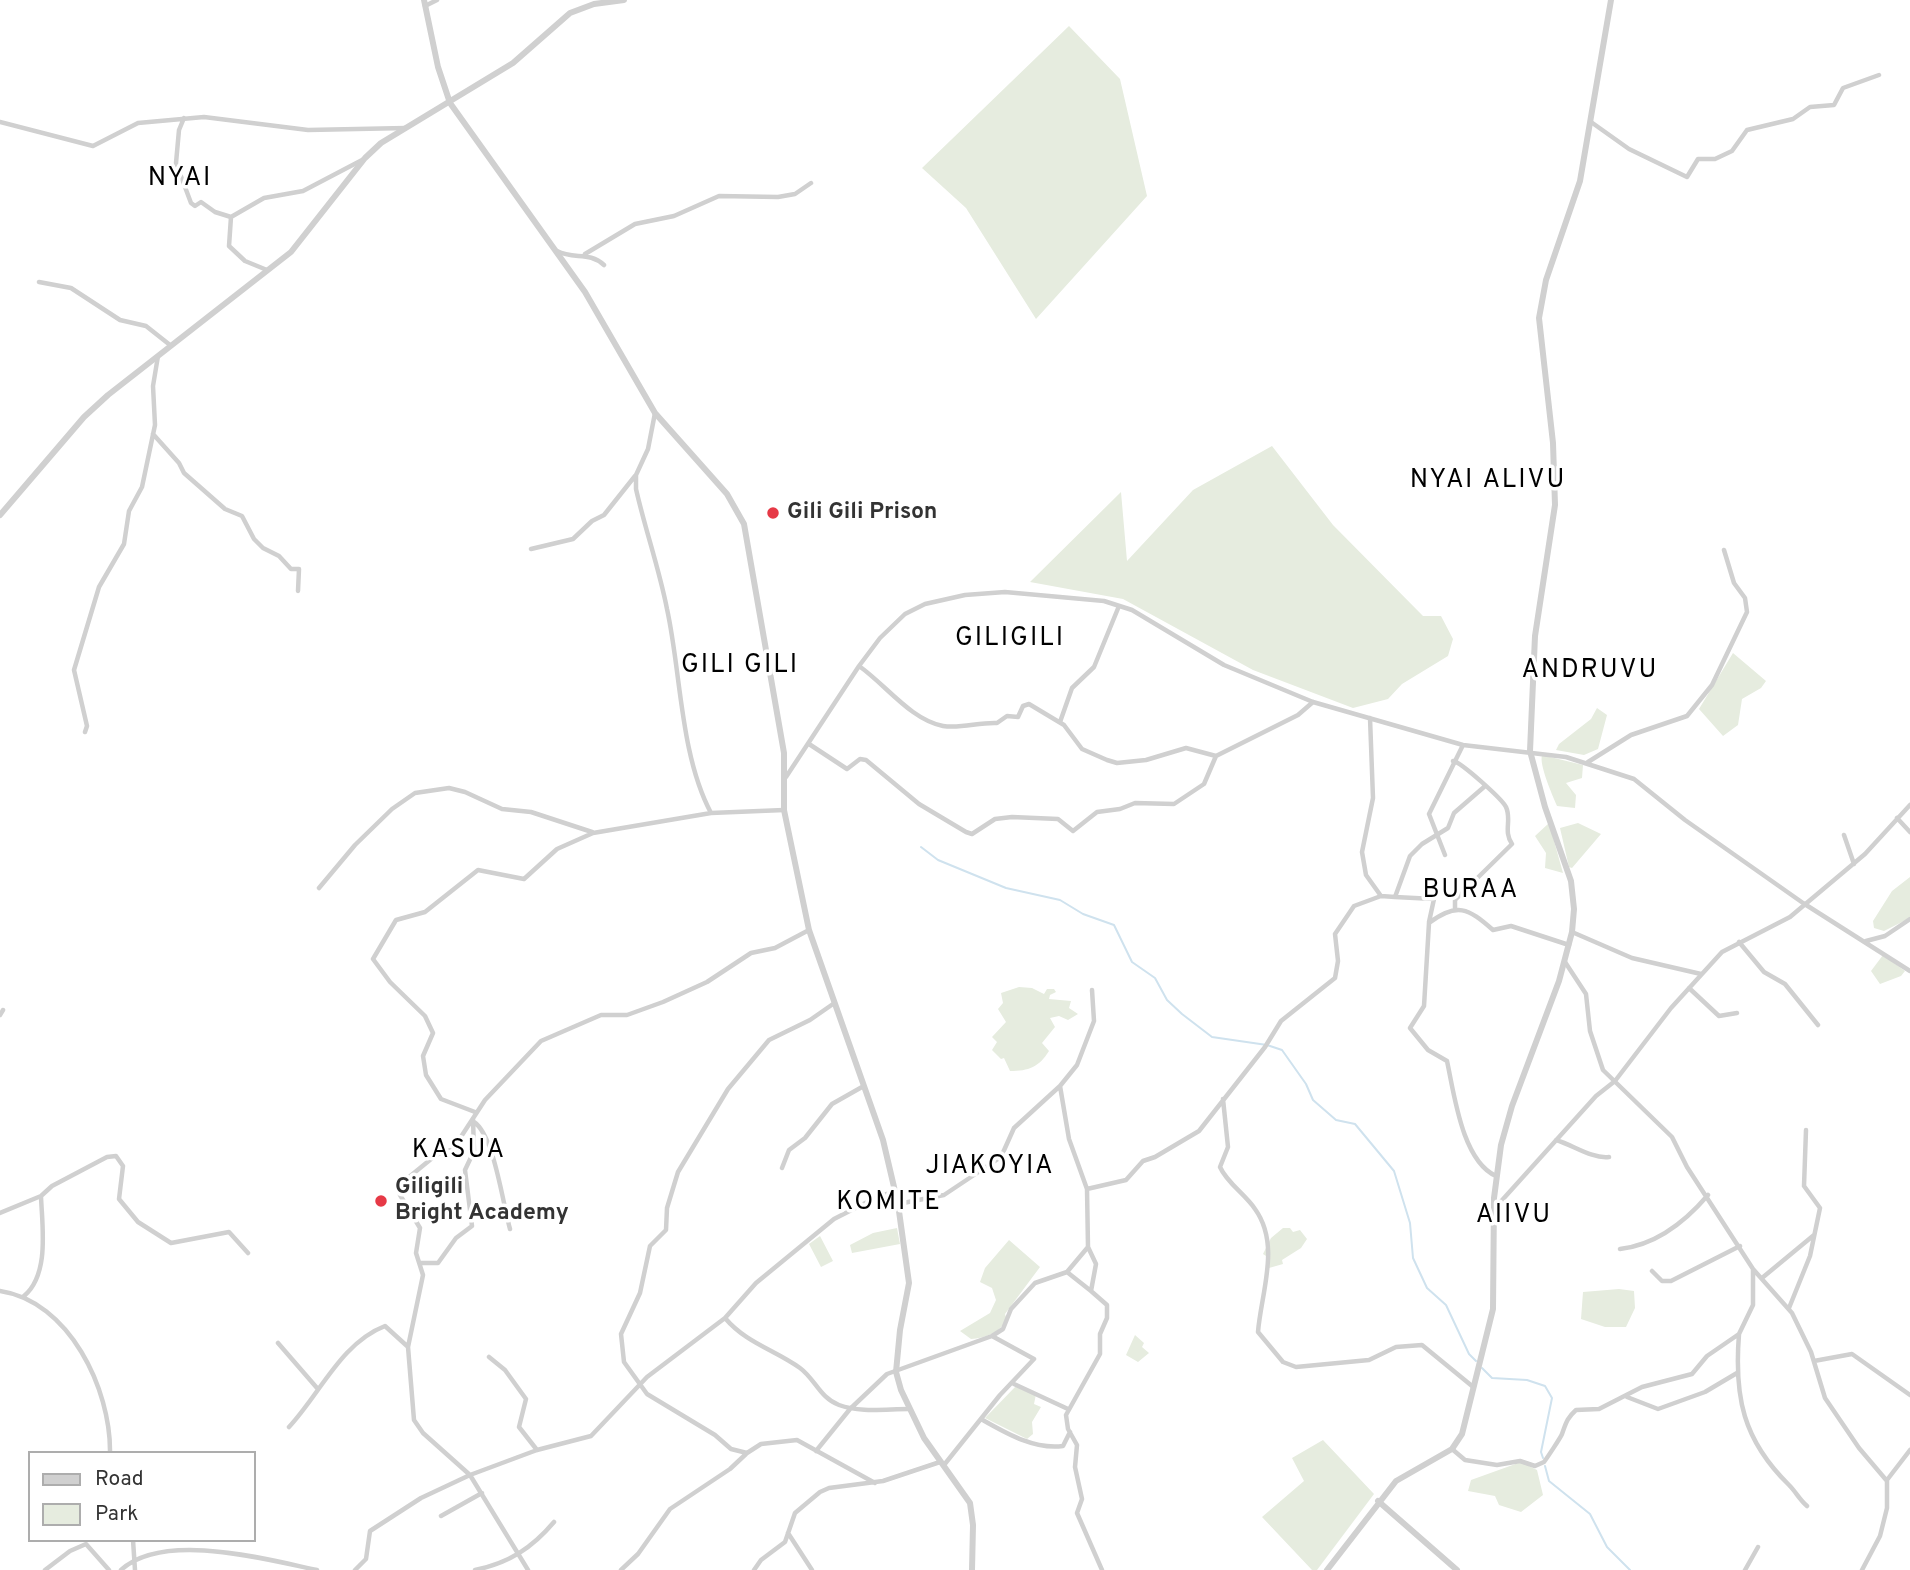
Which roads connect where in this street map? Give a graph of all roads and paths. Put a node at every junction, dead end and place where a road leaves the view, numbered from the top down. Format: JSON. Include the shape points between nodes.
{"nodes":[{"id":1,"x":437,"y":0,"type":"edge"},
{"id":2,"x":624,"y":0,"type":"edge"},
{"id":3,"x":1611,"y":0,"type":"edge"},
{"id":4,"x":425,"y":3,"type":"edge"},
{"id":5,"x":1879,"y":75,"type":"dead end"},
{"id":6,"x":450,"y":103,"type":"junction"},
{"id":7,"x":184,"y":118,"type":"junction"},
{"id":8,"x":0,"y":122,"type":"edge"},
{"id":9,"x":1591,"y":122,"type":"junction"},
{"id":10,"x":407,"y":128,"type":"junction"},
{"id":11,"x":365,"y":158,"type":"junction"},
{"id":12,"x":811,"y":183,"type":"dead end"},
{"id":13,"x":232,"y":217,"type":"junction"},
{"id":14,"x":556,"y":251,"type":"junction"},
{"id":15,"x":586,"y":254,"type":"junction"},
{"id":16,"x":604,"y":265,"type":"dead end"},
{"id":17,"x":268,"y":270,"type":"junction"},
{"id":18,"x":39,"y":282,"type":"dead end"},
{"id":19,"x":170,"y":345,"type":"junction"},
{"id":20,"x":158,"y":356,"type":"junction"},
{"id":21,"x":654,"y":413,"type":"junction"},
{"id":22,"x":153,"y":434,"type":"junction"},
{"id":23,"x":636,"y":475,"type":"junction"},
{"id":24,"x":0,"y":515,"type":"edge"},
{"id":25,"x":531,"y":549,"type":"dead end"},
{"id":26,"x":1724,"y":550,"type":"dead end"},
{"id":27,"x":298,"y":591,"type":"dead end"},
{"id":28,"x":1119,"y":606,"type":"junction"},
{"id":29,"x":859,"y":666,"type":"junction"},
{"id":30,"x":1313,"y":702,"type":"junction"},
{"id":31,"x":1370,"y":718,"type":"junction"},
{"id":32,"x":1060,"y":722,"type":"junction"},
{"id":33,"x":85,"y":732,"type":"dead end"},
{"id":34,"x":809,"y":744,"type":"junction"},
{"id":35,"x":1463,"y":745,"type":"junction"},
{"id":36,"x":1530,"y":751,"type":"junction"},
{"id":37,"x":1216,"y":756,"type":"junction"},
{"id":38,"x":1453,"y":761,"type":"junction"},
{"id":39,"x":1588,"y":762,"type":"junction"},
{"id":40,"x":786,"y":777,"type":"junction"},
{"id":41,"x":1484,"y":787,"type":"junction"},
{"id":42,"x":1910,"y":805,"type":"edge"},
{"id":43,"x":784,"y":810,"type":"junction"},
{"id":44,"x":711,"y":813,"type":"junction"},
{"id":45,"x":1897,"y":818,"type":"junction"},
{"id":46,"x":1910,"y":832,"type":"edge"},
{"id":47,"x":593,"y":833,"type":"junction"},
{"id":48,"x":1436,"y":834,"type":"junction"},
{"id":49,"x":1844,"y":835,"type":"dead end"},
{"id":50,"x":1445,"y":855,"type":"dead end"},
{"id":51,"x":1854,"y":864,"type":"junction"},
{"id":52,"x":319,"y":888,"type":"dead end"},
{"id":53,"x":1381,"y":896,"type":"junction"},
{"id":54,"x":1395,"y":897,"type":"junction"},
{"id":55,"x":1803,"y":903,"type":"junction"},
{"id":56,"x":1455,"y":909,"type":"junction"},
{"id":57,"x":1910,"y":919,"type":"edge"},
{"id":58,"x":1429,"y":923,"type":"junction"},
{"id":59,"x":809,"y":930,"type":"junction"},
{"id":60,"x":1572,"y":932,"type":"junction"},
{"id":61,"x":1866,"y":941,"type":"junction"},
{"id":62,"x":1739,"y":942,"type":"junction"},
{"id":63,"x":1569,"y":945,"type":"junction"},
{"id":64,"x":1565,"y":962,"type":"junction"},
{"id":65,"x":1910,"y":971,"type":"edge"},
{"id":66,"x":1701,"y":974,"type":"junction"},
{"id":67,"x":1689,"y":988,"type":"junction"},
{"id":68,"x":1091,"y":990,"type":"dead end"},
{"id":69,"x":833,"y":1004,"type":"junction"},
{"id":70,"x":1737,"y":1013,"type":"dead end"},
{"id":71,"x":1818,"y":1025,"type":"dead end"},
{"id":72,"x":1615,"y":1081,"type":"junction"},
{"id":73,"x":1060,"y":1086,"type":"junction"},
{"id":74,"x":862,"y":1087,"type":"junction"},
{"id":75,"x":1223,"y":1098,"type":"junction"},
{"id":76,"x":474,"y":1118,"type":"junction"},
{"id":77,"x":1805,"y":1130,"type":"dead end"},
{"id":78,"x":1556,"y":1140,"type":"junction"},
{"id":79,"x":1609,"y":1157,"type":"dead end"},
{"id":80,"x":782,"y":1168,"type":"dead end"},
{"id":81,"x":1497,"y":1177,"type":"junction"},
{"id":82,"x":1087,"y":1189,"type":"junction"},
{"id":83,"x":895,"y":1192,"type":"junction"},
{"id":84,"x":1708,"y":1195,"type":"junction"},
{"id":85,"x":41,"y":1196,"type":"junction"},
{"id":86,"x":898,"y":1204,"type":"junction"},
{"id":87,"x":1495,"y":1208,"type":"junction"},
{"id":88,"x":0,"y":1213,"type":"edge"},
{"id":89,"x":510,"y":1229,"type":"dead end"},
{"id":90,"x":1815,"y":1235,"type":"junction"},
{"id":91,"x":1740,"y":1246,"type":"junction"},
{"id":92,"x":1088,"y":1247,"type":"junction"},
{"id":93,"x":1620,"y":1250,"type":"dead end"},
{"id":94,"x":248,"y":1253,"type":"dead end"},
{"id":95,"x":420,"y":1263,"type":"junction"},
{"id":96,"x":1753,"y":1269,"type":"junction"},
{"id":97,"x":1652,"y":1271,"type":"dead end"},
{"id":98,"x":1067,"y":1272,"type":"junction"},
{"id":99,"x":1762,"y":1278,"type":"junction"},
{"id":100,"x":1091,"y":1291,"type":"junction"},
{"id":101,"x":0,"y":1292,"type":"edge"},
{"id":102,"x":24,"y":1296,"type":"junction"},
{"id":103,"x":1789,"y":1308,"type":"junction"},
{"id":104,"x":725,"y":1318,"type":"junction"},
{"id":105,"x":1739,"y":1334,"type":"junction"},
{"id":106,"x":992,"y":1336,"type":"junction"},
{"id":107,"x":278,"y":1343,"type":"dead end"},
{"id":108,"x":408,"y":1347,"type":"junction"},
{"id":109,"x":488,"y":1357,"type":"dead end"},
{"id":110,"x":1814,"y":1361,"type":"junction"},
{"id":111,"x":896,"y":1372,"type":"junction"},
{"id":112,"x":1737,"y":1373,"type":"junction"},
{"id":113,"x":1013,"y":1383,"type":"junction"},
{"id":114,"x":639,"y":1386,"type":"junction"},
{"id":115,"x":1472,"y":1386,"type":"junction"},
{"id":116,"x":317,"y":1388,"type":"junction"},
{"id":117,"x":1910,"y":1395,"type":"edge"},
{"id":118,"x":1627,"y":1397,"type":"junction"},
{"id":119,"x":850,"y":1409,"type":"junction"},
{"id":120,"x":909,"y":1409,"type":"junction"},
{"id":121,"x":1068,"y":1409,"type":"junction"},
{"id":122,"x":981,"y":1419,"type":"junction"},
{"id":123,"x":289,"y":1427,"type":"dead end"},
{"id":124,"x":1070,"y":1432,"type":"junction"},
{"id":125,"x":1452,"y":1449,"type":"junction"},
{"id":126,"x":537,"y":1450,"type":"junction"},
{"id":127,"x":1910,"y":1450,"type":"edge"},
{"id":128,"x":110,"y":1451,"type":"edge"},
{"id":129,"x":816,"y":1451,"type":"junction"},
{"id":130,"x":747,"y":1454,"type":"junction"},
{"id":131,"x":942,"y":1464,"type":"junction"},
{"id":132,"x":470,"y":1475,"type":"junction"},
{"id":133,"x":1886,"y":1481,"type":"junction"},
{"id":134,"x":875,"y":1483,"type":"junction"},
{"id":135,"x":482,"y":1493,"type":"junction"},
{"id":136,"x":1378,"y":1501,"type":"junction"},
{"id":137,"x":1807,"y":1506,"type":"dead end"},
{"id":138,"x":441,"y":1516,"type":"dead end"},
{"id":139,"x":554,"y":1522,"type":"dead end"},
{"id":140,"x":788,"y":1533,"type":"junction"},
{"id":141,"x":133,"y":1542,"type":"edge"},
{"id":142,"x":1758,"y":1547,"type":"dead end"},
{"id":143,"x":519,"y":1554,"type":"junction"},
{"id":144,"x":136,"y":1558,"type":"junction"},
{"id":145,"x":301,"y":1569,"type":"edge"},
{"id":146,"x":45,"y":1570,"type":"edge"},
{"id":147,"x":109,"y":1570,"type":"edge"},
{"id":148,"x":121,"y":1570,"type":"edge"},
{"id":149,"x":135,"y":1570,"type":"edge"},
{"id":150,"x":317,"y":1570,"type":"edge"},
{"id":151,"x":355,"y":1570,"type":"edge"},
{"id":152,"x":475,"y":1570,"type":"edge"},
{"id":153,"x":528,"y":1570,"type":"edge"},
{"id":154,"x":621,"y":1570,"type":"edge"},
{"id":155,"x":754,"y":1570,"type":"edge"},
{"id":156,"x":811,"y":1570,"type":"edge"},
{"id":157,"x":972,"y":1570,"type":"edge"},
{"id":158,"x":1102,"y":1570,"type":"edge"},
{"id":159,"x":1326,"y":1570,"type":"edge"},
{"id":160,"x":1457,"y":1570,"type":"edge"},
{"id":161,"x":1745,"y":1570,"type":"edge"},
{"id":162,"x":1862,"y":1570,"type":"edge"}],
"edges":[{"from":1,"to":4,"type":"street"},
{"from":2,"to":6,"type":"street","via":[[570,13],[513,63]]},
{"from":3,"to":9,"type":"street"},
{"from":4,"to":6,"type":"street"},
{"from":5,"to":9,"type":"street","via":[[1843,88],[1834,105],[1810,107],[1793,119],[1747,130],[1732,151],[1715,159],[1698,159],[1687,177],[1629,149]]},
{"from":6,"to":10,"type":"street"},
{"from":6,"to":14,"type":"street"},
{"from":7,"to":8,"type":"street","via":[[131,125],[93,145]]},
{"from":7,"to":10,"type":"street","via":[[227,118],[308,130]]},
{"from":7,"to":13,"type":"street","via":[[176,163],[191,203],[201,202]]},
{"from":9,"to":36,"type":"street","via":[[1580,181],[1546,280],[1539,318],[1555,505],[1535,636]]},
{"from":10,"to":11,"type":"street"},
{"from":11,"to":13,"type":"street","via":[[303,191],[264,198]]},
{"from":11,"to":17,"type":"street","via":[[310,231]]},
{"from":12,"to":15,"type":"street","via":[[789,195],[725,195],[708,200],[674,216],[635,224]]},
{"from":13,"to":17,"type":"street","via":[[229,246],[245,261]]},
{"from":14,"to":15,"type":"street","via":[[570,256]]},
{"from":14,"to":21,"type":"street","via":[[585,292]]},
{"from":15,"to":16,"type":"street"},
{"from":17,"to":19,"type":"street"},
{"from":18,"to":19,"type":"street","via":[[71,288],[116,318],[146,326]]},
{"from":19,"to":20,"type":"street"},
{"from":20,"to":22,"type":"street"},
{"from":20,"to":24,"type":"street","via":[[84,417]]},
{"from":21,"to":23,"type":"street","via":[[648,449]]},
{"from":21,"to":40,"type":"street","via":[[727,494],[744,524]]},
{"from":22,"to":27,"type":"street","via":[[184,473],[225,509],[242,516],[263,548],[291,569],[299,569]]},
{"from":22,"to":33,"type":"street","via":[[124,544],[99,587],[74,670]]},
{"from":23,"to":25,"type":"street","via":[[604,515],[573,539]]},
{"from":23,"to":44,"type":"street","via":[[667,608],[691,749]]},
{"from":26,"to":39,"type":"street","via":[[1747,612],[1712,685],[1688,716],[1637,732]]},
{"from":28,"to":29,"type":"street","via":[[1061,595],[1005,592],[925,604],[893,624]]},
{"from":28,"to":30,"type":"street","via":[[1224,665]]},
{"from":28,"to":32,"type":"street","via":[[1094,667],[1070,691]]},
{"from":29,"to":32,"type":"street","via":[[916,713],[940,725],[998,723],[1007,716],[1018,717],[1029,704]]},
{"from":29,"to":34,"type":"street"},
{"from":30,"to":31,"type":"street"},
{"from":30,"to":37,"type":"street","via":[[1298,715]]},
{"from":31,"to":35,"type":"street"},
{"from":31,"to":53,"type":"street","via":[[1373,798],[1362,852],[1366,875]]},
{"from":32,"to":37,"type":"street","via":[[1082,749],[1117,763],[1186,748]]},
{"from":34,"to":37,"type":"street","via":[[847,769],[866,760],[919,804],[972,834],[1001,817],[1058,819],[1071,831],[1097,811],[1135,803],[1174,804],[1203,783]]},
{"from":34,"to":40,"type":"street"},
{"from":35,"to":36,"type":"street"},
{"from":35,"to":38,"type":"street"},
{"from":36,"to":39,"type":"street"},
{"from":36,"to":60,"type":"street","via":[[1571,881]]},
{"from":38,"to":41,"type":"street","via":[[1463,764]]},
{"from":38,"to":48,"type":"street","via":[[1429,814]]},
{"from":39,"to":55,"type":"street","via":[[1642,784]]},
{"from":40,"to":43,"type":"street"},
{"from":41,"to":48,"type":"street","via":[[1454,813],[1448,828]]},
{"from":41,"to":56,"type":"street","via":[[1495,792],[1506,807],[1512,846],[1459,895]]},
{"from":42,"to":45,"type":"street"},
{"from":43,"to":44,"type":"street"},
{"from":43,"to":59,"type":"street"},
{"from":44,"to":47,"type":"street"},
{"from":45,"to":46,"type":"street"},
{"from":45,"to":51,"type":"street"},
{"from":47,"to":52,"type":"street","via":[[531,812],[502,809],[465,792],[427,790],[392,809]]},
{"from":47,"to":76,"type":"street","via":[[557,849],[524,879],[474,872],[425,912],[396,920],[373,959],[429,1023],[433,1033],[424,1056],[425,1072],[441,1098]]},
{"from":48,"to":50,"type":"street"},
{"from":48,"to":54,"type":"street","via":[[1410,856]]},
{"from":49,"to":51,"type":"street"},
{"from":51,"to":55,"type":"street"},
{"from":53,"to":54,"type":"street"},
{"from":53,"to":75,"type":"street","via":[[1354,906],[1335,934],[1335,978],[1281,1021]]},
{"from":54,"to":58,"type":"street","via":[[1434,899]]},
{"from":55,"to":61,"type":"street"},
{"from":55,"to":62,"type":"street","via":[[1779,925]]},
{"from":56,"to":58,"type":"street"},
{"from":56,"to":63,"type":"street","via":[[1474,915],[1493,930],[1511,926]]},
{"from":57,"to":61,"type":"street","via":[[1882,937]]},
{"from":58,"to":81,"type":"street","via":[[1424,1006],[1410,1028],[1425,1047],[1447,1061],[1471,1148],[1482,1166]]},
{"from":59,"to":69,"type":"street"},
{"from":59,"to":76,"type":"street","via":[[775,948],[751,953],[707,982],[663,1002],[627,1015],[601,1015],[550,1036],[509,1073]]},
{"from":60,"to":63,"type":"street"},
{"from":60,"to":66,"type":"street","via":[[1632,958]]},
{"from":61,"to":65,"type":"street"},
{"from":62,"to":66,"type":"street"},
{"from":62,"to":71,"type":"street","via":[[1769,976],[1785,984]]},
{"from":63,"to":64,"type":"street"},
{"from":64,"to":72,"type":"street","via":[[1586,994],[1600,1065]]},
{"from":64,"to":81,"type":"street","via":[[1512,1107]]},
{"from":66,"to":67,"type":"street"},
{"from":67,"to":70,"type":"street","via":[[1719,1016]]},
{"from":67,"to":72,"type":"street"},
{"from":68,"to":73,"type":"street","via":[[1095,1008],[1090,1032],[1077,1065]]},
{"from":69,"to":74,"type":"street"},
{"from":69,"to":114,"type":"street","via":[[757,1050],[684,1160],[667,1208],[666,1230],[650,1246],[640,1293],[621,1334],[624,1362]]},
{"from":72,"to":78,"type":"street"},
{"from":72,"to":84,"type":"street","via":[[1668,1132]]},
{"from":73,"to":82,"type":"street","via":[[1069,1139]]},
{"from":73,"to":86,"type":"street","via":[[1014,1128],[996,1162],[944,1195]]},
{"from":74,"to":80,"type":"street","via":[[832,1104],[811,1132],[789,1150]]},
{"from":74,"to":83,"type":"street","via":[[883,1140]]},
{"from":75,"to":82,"type":"street","via":[[1199,1131],[1143,1161],[1126,1180]]},
{"from":75,"to":115,"type":"street","via":[[1228,1147],[1220,1167],[1262,1219],[1268,1272],[1258,1332],[1263,1340],[1283,1362],[1296,1367],[1369,1360],[1396,1348],[1422,1345]]},
{"from":76,"to":89,"type":"street","via":[[490,1150]]},
{"from":76,"to":95,"type":"street","via":[[474,1151],[466,1170],[472,1226],[456,1238],[438,1263]]},
{"from":76,"to":95,"type":"street","via":[[453,1149],[436,1155],[398,1186],[420,1228],[416,1253]]},
{"from":77,"to":90,"type":"street","via":[[1804,1186],[1821,1209]]},
{"from":78,"to":79,"type":"street","via":[[1596,1157]]},
{"from":78,"to":87,"type":"street"},
{"from":81,"to":87,"type":"street"},
{"from":82,"to":92,"type":"street"},
{"from":83,"to":86,"type":"street"},
{"from":83,"to":104,"type":"street","via":[[834,1219],[756,1283]]},
{"from":84,"to":91,"type":"street"},
{"from":84,"to":93,"type":"street","via":[[1662,1235]]},
{"from":85,"to":88,"type":"street"},
{"from":85,"to":94,"type":"street","via":[[89,1166],[116,1156],[123,1166],[119,1199],[147,1229],[171,1243],[229,1232]]},
{"from":85,"to":102,"type":"street","via":[[39,1267],[35,1283]]},
{"from":86,"to":111,"type":"street","via":[[909,1283]]},
{"from":87,"to":115,"type":"street","via":[[1493,1309]]},
{"from":90,"to":99,"type":"street"},
{"from":90,"to":103,"type":"street"},
{"from":91,"to":96,"type":"street"},
{"from":91,"to":97,"type":"street","via":[[1671,1281],[1662,1281]]},
{"from":92,"to":98,"type":"street"},
{"from":92,"to":100,"type":"street","via":[[1096,1264]]},
{"from":95,"to":108,"type":"street","via":[[423,1280]]},
{"from":96,"to":99,"type":"street"},
{"from":96,"to":105,"type":"street","via":[[1753,1305]]},
{"from":98,"to":100,"type":"street"},
{"from":98,"to":106,"type":"street","via":[[1035,1283],[1011,1309],[1003,1329]]},
{"from":99,"to":103,"type":"street"},
{"from":100,"to":121,"type":"street","via":[[1108,1309],[1100,1334],[1101,1350]]},
{"from":101,"to":102,"type":"street"},
{"from":102,"to":128,"type":"street","via":[[78,1348],[107,1412]]},
{"from":103,"to":110,"type":"street"},
{"from":104,"to":114,"type":"street"},
{"from":104,"to":119,"type":"street","via":[[750,1341],[803,1370],[829,1401]]},
{"from":105,"to":112,"type":"street"},
{"from":105,"to":118,"type":"street","via":[[1707,1356],[1690,1375],[1642,1387]]},
{"from":106,"to":111,"type":"street"},
{"from":106,"to":113,"type":"street","via":[[1034,1358]]},
{"from":107,"to":116,"type":"street"},
{"from":108,"to":116,"type":"street","via":[[382,1326],[359,1343]]},
{"from":108,"to":132,"type":"street","via":[[416,1424]]},
{"from":109,"to":126,"type":"street","via":[[505,1370],[527,1399],[519,1427]]},
{"from":110,"to":117,"type":"street","via":[[1852,1354]]},
{"from":110,"to":133,"type":"street","via":[[1825,1398]]},
{"from":111,"to":119,"type":"street","via":[[887,1374]]},
{"from":111,"to":120,"type":"street"},
{"from":112,"to":118,"type":"street","via":[[1705,1392],[1661,1408]]},
{"from":112,"to":137,"type":"street","via":[[1744,1418],[1754,1442]]},
{"from":113,"to":121,"type":"street"},
{"from":113,"to":122,"type":"street"},
{"from":114,"to":126,"type":"street","via":[[591,1436]]},
{"from":114,"to":130,"type":"street","via":[[730,1449]]},
{"from":115,"to":125,"type":"street","via":[[1462,1434]]},
{"from":116,"to":123,"type":"street"},
{"from":118,"to":125,"type":"street","via":[[1599,1409],[1576,1410],[1538,1466],[1469,1460]]},
{"from":119,"to":120,"type":"street"},
{"from":119,"to":129,"type":"street"},
{"from":120,"to":131,"type":"street"},
{"from":121,"to":124,"type":"street"},
{"from":122,"to":124,"type":"street","via":[[1021,1440],[1058,1447]]},
{"from":122,"to":131,"type":"street"},
{"from":124,"to":158,"type":"street","via":[[1077,1445],[1075,1467],[1082,1499],[1077,1513]]},
{"from":125,"to":136,"type":"street","via":[[1396,1480]]},
{"from":126,"to":132,"type":"street"},
{"from":127,"to":133,"type":"street"},
{"from":129,"to":130,"type":"street","via":[[793,1440],[761,1444]]},
{"from":129,"to":134,"type":"street"},
{"from":130,"to":154,"type":"street","via":[[670,1509],[638,1555]]},
{"from":131,"to":134,"type":"street"},
{"from":131,"to":157,"type":"street","via":[[970,1503]]},
{"from":132,"to":135,"type":"street"},
{"from":132,"to":151,"type":"street","via":[[375,1526],[368,1535],[364,1563]]},
{"from":133,"to":162,"type":"street","via":[[1885,1520]]},
{"from":134,"to":140,"type":"street","via":[[820,1492],[795,1514]]},
{"from":135,"to":138,"type":"street"},
{"from":135,"to":143,"type":"street"},
{"from":136,"to":159,"type":"street"},
{"from":136,"to":160,"type":"street"},
{"from":139,"to":143,"type":"street"},
{"from":140,"to":155,"type":"street","via":[[780,1548]]},
{"from":140,"to":156,"type":"street"},
{"from":141,"to":144,"type":"street"},
{"from":142,"to":161,"type":"street"},
{"from":143,"to":152,"type":"street"},
{"from":143,"to":153,"type":"street"},
{"from":144,"to":145,"type":"street","via":[[184,1548]]},
{"from":144,"to":148,"type":"street"},
{"from":144,"to":149,"type":"street"},
{"from":145,"to":150,"type":"street"},
{"from":146,"to":147,"type":"street","via":[[86,1544]]}]}
